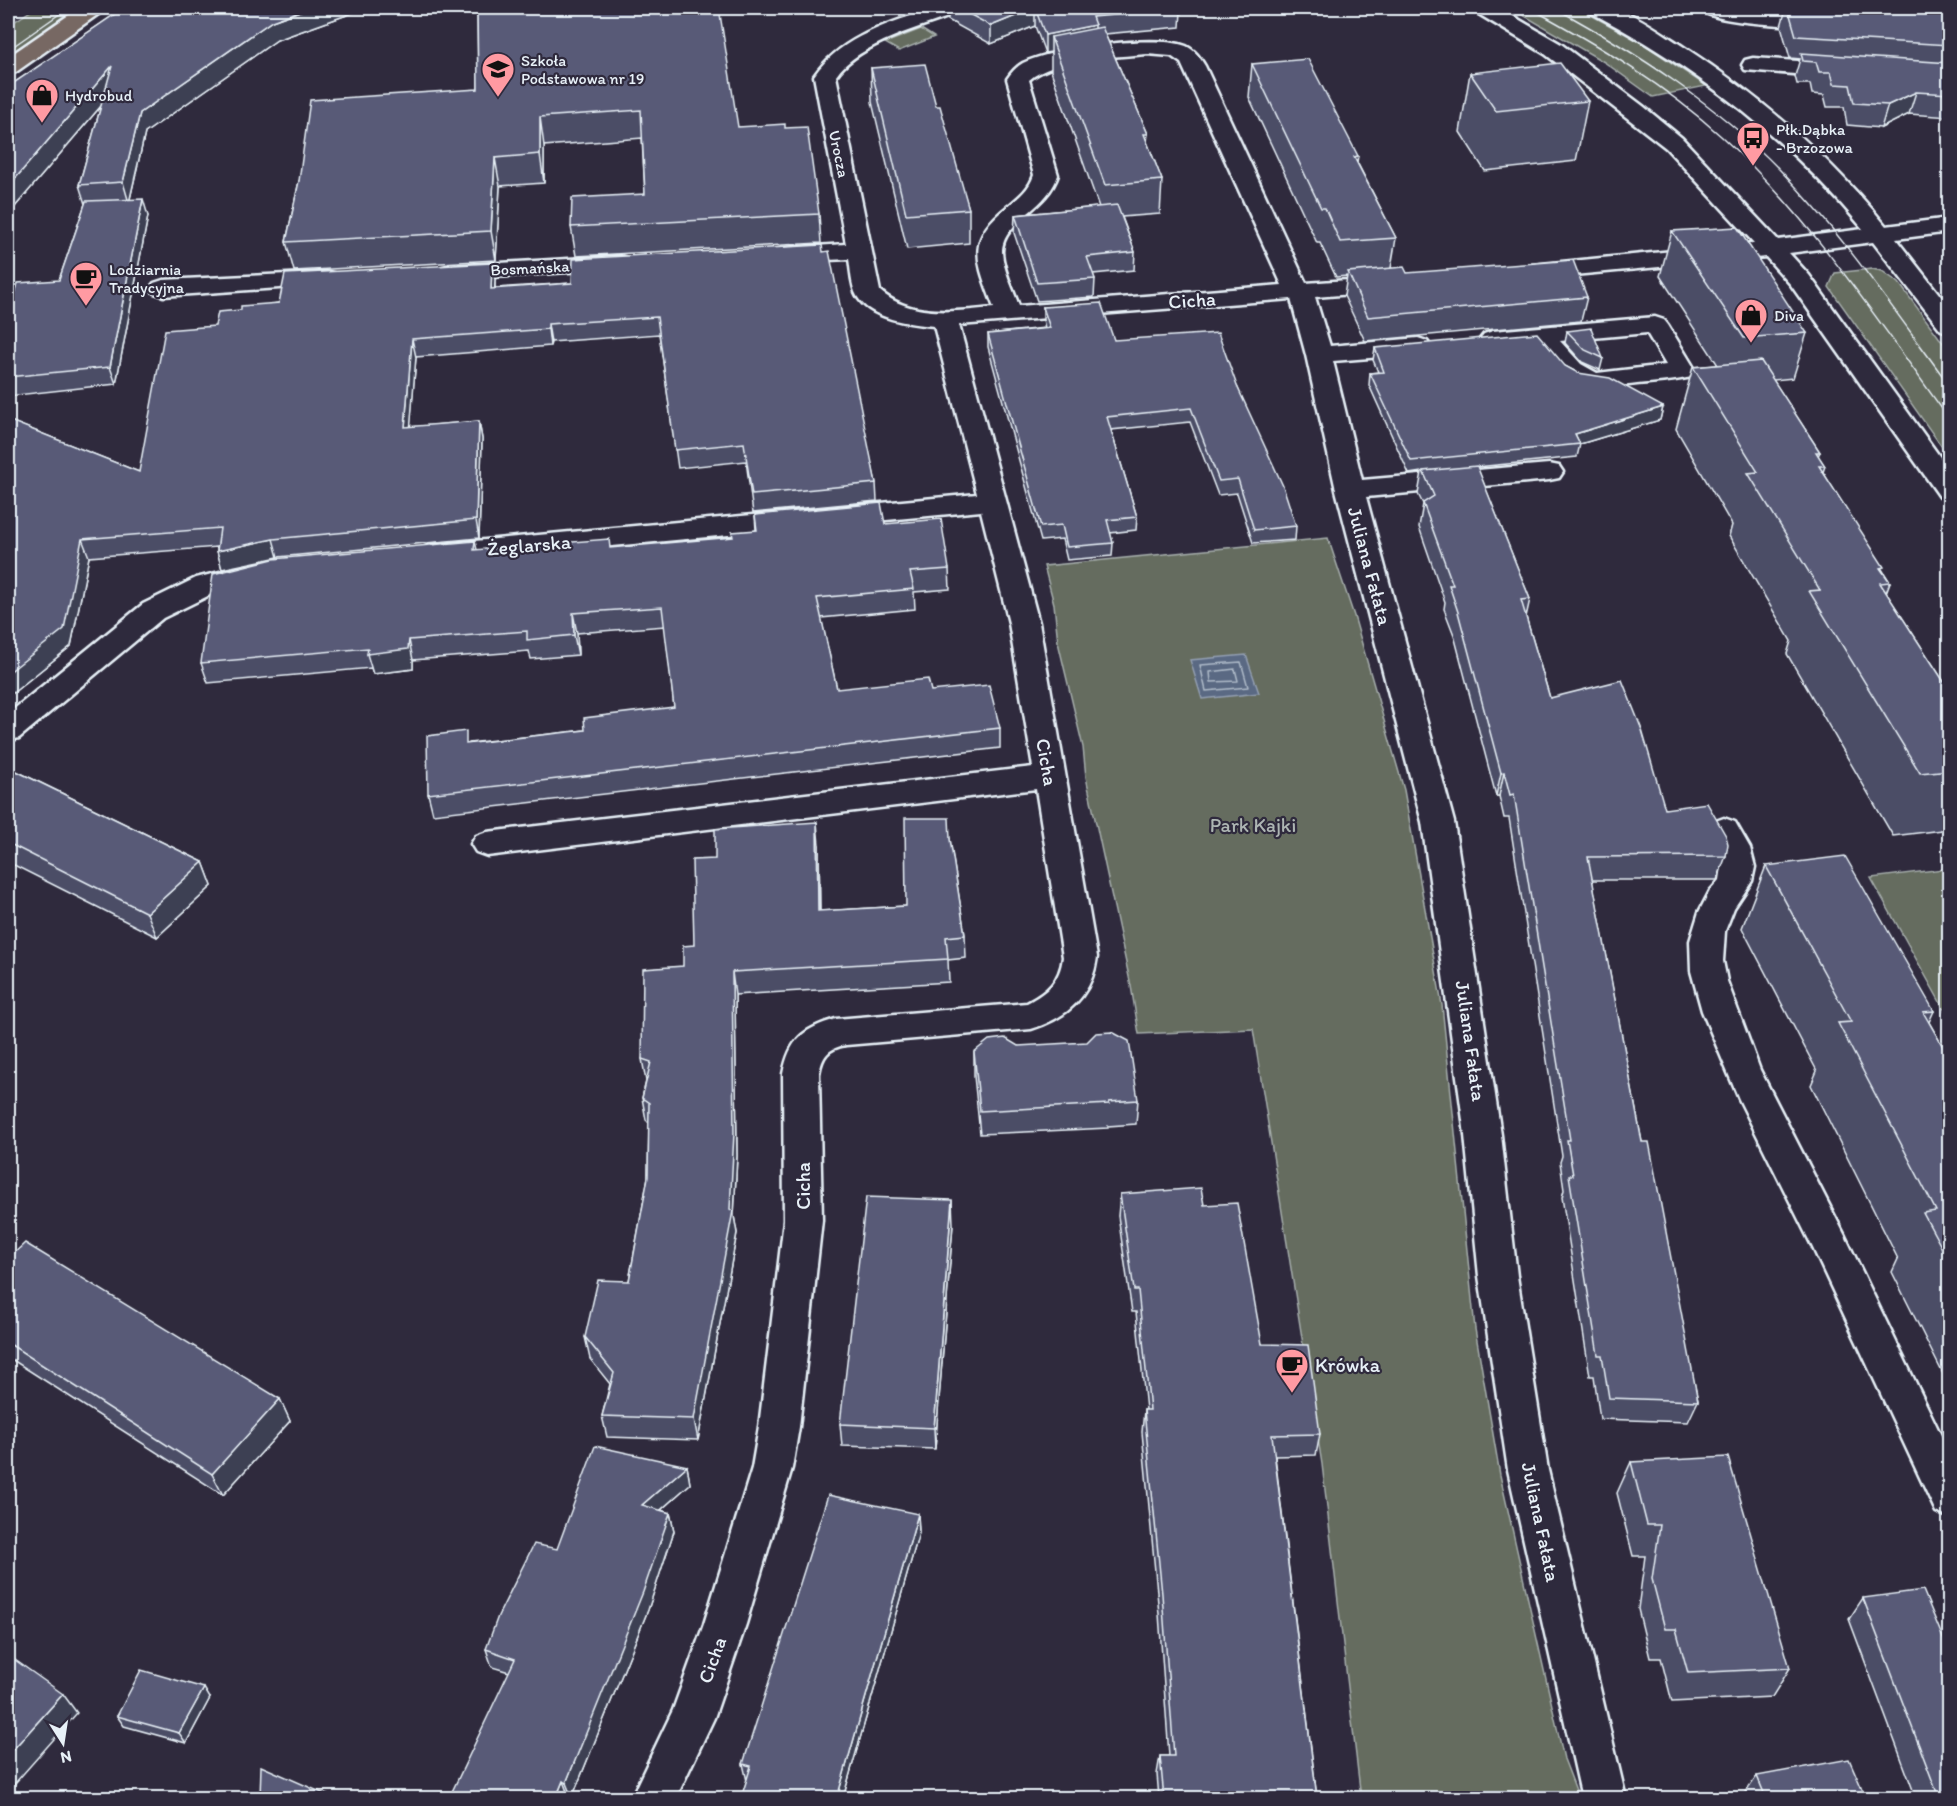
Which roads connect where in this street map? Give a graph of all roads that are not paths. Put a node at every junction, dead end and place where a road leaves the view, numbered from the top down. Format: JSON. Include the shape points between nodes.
{"nodes":[{"id":1,"x":92,"y":8,"type":"edge"},
{"id":2,"x":952,"y":8,"type":"edge"},
{"id":3,"x":1485,"y":8,"type":"edge"},
{"id":4,"x":1600,"y":8,"type":"edge"},
{"id":5,"x":1710,"y":8,"type":"edge"},
{"id":6,"x":1845,"y":21,"type":"edge"},
{"id":7,"x":1753,"y":65,"type":"dead end"},
{"id":8,"x":8,"y":67,"type":"edge"},
{"id":9,"x":1860,"y":72,"type":"edge"},
{"id":10,"x":1950,"y":225,"type":"edge"},
{"id":11,"x":1879,"y":234,"type":"junction"},
{"id":12,"x":1772,"y":249,"type":"junction"},
{"id":13,"x":860,"y":250,"type":"junction"},
{"id":14,"x":756,"y":256,"type":"edge"},
{"id":15,"x":641,"y":262,"type":"edge"},
{"id":16,"x":424,"y":274,"type":"edge"},
{"id":17,"x":1506,"y":274,"type":"edge"},
{"id":18,"x":353,"y":278,"type":"edge"},
{"id":19,"x":1414,"y":282,"type":"edge"},
{"id":20,"x":163,"y":288,"type":"dead end"},
{"id":21,"x":1299,"y":292,"type":"junction"},
{"id":22,"x":1009,"y":314,"type":"junction"},
{"id":23,"x":945,"y":319,"type":"junction"},
{"id":24,"x":1950,"y":325,"type":"edge"},
{"id":25,"x":1543,"y":335,"type":"junction"},
{"id":26,"x":1319,"y":355,"type":"junction"},
{"id":27,"x":1549,"y":472,"type":"dead end"},
{"id":28,"x":1350,"y":490,"type":"junction"},
{"id":29,"x":1950,"y":491,"type":"edge"},
{"id":30,"x":993,"y":501,"type":"junction"},
{"id":31,"x":405,"y":556,"type":"edge"},
{"id":32,"x":278,"y":568,"type":"edge"},
{"id":33,"x":8,"y":730,"type":"edge"},
{"id":34,"x":1050,"y":776,"type":"junction"},
{"id":35,"x":1724,"y":830,"type":"edge"},
{"id":36,"x":487,"y":844,"type":"dead end"},
{"id":37,"x":1950,"y":1499,"type":"edge"},
{"id":38,"x":653,"y":1798,"type":"edge"},
{"id":39,"x":1604,"y":1798,"type":"edge"}],
"edges":[{"from":1,"to":8,"type":"main road"},
{"from":2,"to":13,"type":"street","name":"Urocza","via":[[854,48],[834,62],[825,76]]},
{"from":3,"to":12,"type":"street","via":[[1553,49],[1658,130]]},
{"from":4,"to":11,"type":"street","via":[[1683,54],[1737,93],[1787,134],[1845,192]]},
{"from":5,"to":6,"type":"street","via":[[1734,15]]},
{"from":7,"to":9,"type":"street"},
{"from":10,"to":11,"type":"street"},
{"from":11,"to":12,"type":"street"},
{"from":11,"to":24,"type":"street"},
{"from":12,"to":17,"type":"street"},
{"from":12,"to":29,"type":"street","via":[[1800,280]]},
{"from":13,"to":14,"type":"street"},
{"from":13,"to":23,"type":"street","name":"Urocza","via":[[868,294],[874,300],[900,313]]},
{"from":15,"to":16,"type":"street","name":"Bosmańska"},
{"from":18,"to":20,"type":"street"},
{"from":19,"to":21,"type":"street","name":"Cicha"},
{"from":21,"to":22,"type":"street","name":"Cicha"},
{"from":21,"to":22,"type":"street","name":"Juliana Fałata","via":[[1192,62],[1175,50],[1147,47],[1047,63],[1033,67],[1018,79],[1046,175],[1040,190],[998,228],[990,249]]},
{"from":21,"to":26,"type":"street","name":"Juliana Fałata"},
{"from":22,"to":23,"type":"street","name":"Cicha"},
{"from":23,"to":30,"type":"street","name":"Cicha"},
{"from":25,"to":25,"type":"street","via":[[1567,367],[1587,380],[1683,371],[1655,325]]},
{"from":25,"to":26,"type":"street"},
{"from":26,"to":28,"type":"street","name":"Juliana Fałata"},
{"from":27,"to":28,"type":"street"},
{"from":28,"to":39,"type":"street","name":"Juliana Fałata","via":[[1438,822],[1484,1135],[1498,1276],[1528,1470]]},
{"from":30,"to":31,"type":"street","name":"Żeglarska"},
{"from":30,"to":34,"type":"street","name":"Cicha","via":[[1024,623]]},
{"from":32,"to":33,"type":"street","via":[[206,585],[153,611]]},
{"from":34,"to":36,"type":"street"},
{"from":34,"to":38,"type":"street","name":"Cicha","via":[[1080,957],[1079,969],[1063,999],[1031,1016],[833,1034],[813,1042],[803,1060],[803,1220],[772,1468],[692,1718]]},
{"from":35,"to":37,"type":"street","via":[[1736,852],[1738,866],[1736,881],[1720,902],[1707,931],[1707,966],[1717,1006],[1751,1085]]}]}
